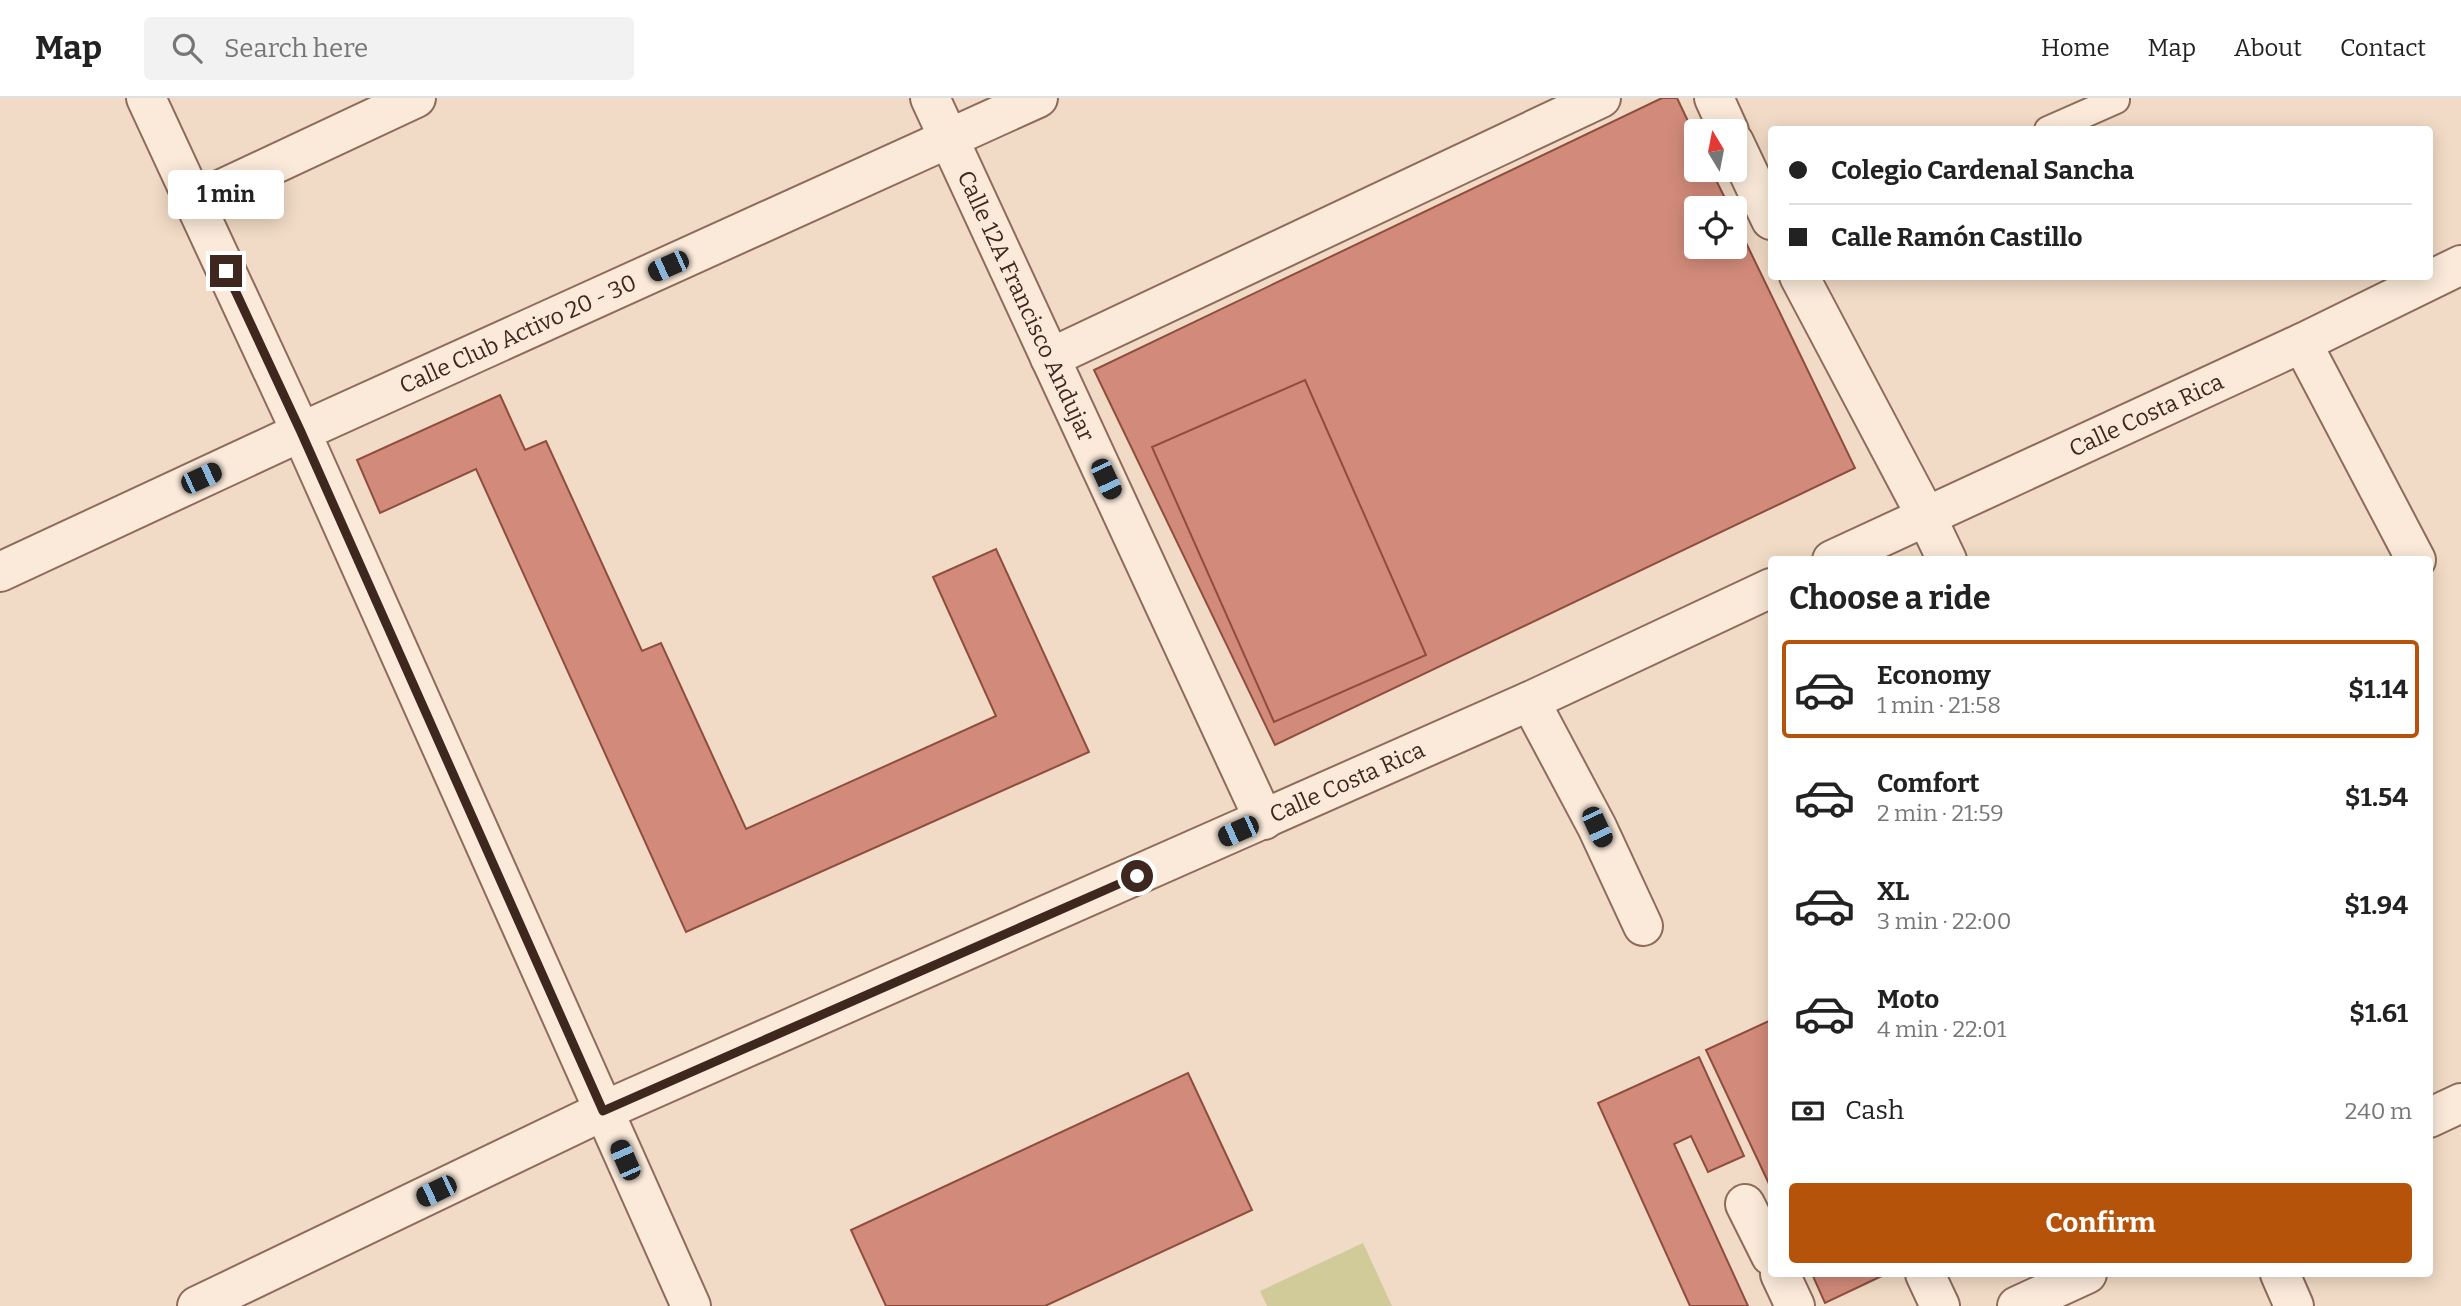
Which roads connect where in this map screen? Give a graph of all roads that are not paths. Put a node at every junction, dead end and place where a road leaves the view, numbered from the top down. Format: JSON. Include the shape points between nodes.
{"nodes":[{"id":1,"x":146,"y":98,"type":"edge"},
{"id":2,"x":416,"y":98,"type":"edge"},
{"id":3,"x":930,"y":98,"type":"edge"},
{"id":4,"x":1038,"y":98,"type":"edge"},
{"id":5,"x":1601,"y":98,"type":"edge"},
{"id":6,"x":1714,"y":98,"type":"edge"},
{"id":7,"x":2116,"y":100,"type":"edge"},
{"id":8,"x":1724,"y":119,"type":"edge"},
{"id":9,"x":2057,"y":126,"type":"edge"},
{"id":10,"x":949,"y":139,"type":"junction"},
{"id":11,"x":1747,"y":169,"type":"edge"},
{"id":12,"x":194,"y":202,"type":"junction"},
{"id":13,"x":1768,"y":214,"type":"edge"},
{"id":14,"x":2461,"y":265,"type":"edge"},
{"id":15,"x":2433,"y":279,"type":"edge"},
{"id":16,"x":1801,"y":280,"type":"edge"},
{"id":17,"x":2430,"y":280,"type":"edge"},
{"id":18,"x":2302,"y":343,"type":"junction"},
{"id":19,"x":1050,"y":358,"type":"junction"},
{"id":20,"x":301,"y":432,"type":"junction"},
{"id":21,"x":1926,"y":516,"type":"junction"},
{"id":22,"x":1841,"y":556,"type":"edge"},
{"id":23,"x":1945,"y":556,"type":"edge"},
{"id":24,"x":2414,"y":556,"type":"edge"},
{"id":25,"x":0,"y":572,"type":"edge"},
{"id":26,"x":1768,"y":589,"type":"edge"},
{"id":27,"x":1530,"y":701,"type":"junction"},
{"id":28,"x":1264,"y":820,"type":"junction"},
{"id":29,"x":1643,"y":926,"type":"dead end"},
{"id":30,"x":2461,"y":1103,"type":"edge"},
{"id":31,"x":603,"y":1111,"type":"junction"},
{"id":32,"x":2433,"y":1116,"type":"edge"},
{"id":33,"x":1745,"y":1205,"type":"dead end"},
{"id":34,"x":1768,"y":1250,"type":"edge"},
{"id":35,"x":1781,"y":1277,"type":"edge"},
{"id":36,"x":1926,"y":1277,"type":"edge"},
{"id":37,"x":2080,"y":1277,"type":"edge"},
{"id":38,"x":2281,"y":1277,"type":"edge"},
{"id":39,"x":197,"y":1306,"type":"edge"},
{"id":40,"x":691,"y":1306,"type":"edge"},
{"id":41,"x":1795,"y":1306,"type":"edge"},
{"id":42,"x":1940,"y":1306,"type":"edge"},
{"id":43,"x":2017,"y":1306,"type":"edge"},
{"id":44,"x":2294,"y":1306,"type":"edge"}],
"edges":[{"from":1,"to":12,"type":"street"},
{"from":2,"to":12,"type":"street"},
{"from":3,"to":10,"type":"street","name":"Calle 12A Francisco Andujar"},
{"from":4,"to":10,"type":"street","name":"Calle Club Activo 20 - 30"},
{"from":5,"to":19,"type":"street"},
{"from":6,"to":8,"type":"street"},
{"from":7,"to":9,"type":"lane"},
{"from":10,"to":19,"type":"street","name":"Calle 12A Francisco Andujar"},
{"from":10,"to":20,"type":"street","name":"Calle Club Activo 20 - 30"},
{"from":11,"to":13,"type":"street"},
{"from":12,"to":20,"type":"street"},
{"from":14,"to":15,"type":"street","name":"Calle Costa Rica"},
{"from":16,"to":21,"type":"street"},
{"from":17,"to":18,"type":"street","name":"Calle Costa Rica"},
{"from":18,"to":21,"type":"street","name":"Calle Costa Rica"},
{"from":18,"to":24,"type":"street"},
{"from":19,"to":28,"type":"street","name":"Calle 12A Francisco Andujar"},
{"from":20,"to":25,"type":"street","name":"Calle Club Activo 20 - 30"},
{"from":20,"to":31,"type":"street"},
{"from":21,"to":22,"type":"street","name":"Calle Costa Rica"},
{"from":21,"to":23,"type":"street"},
{"from":26,"to":27,"type":"street","name":"Calle Costa Rica"},
{"from":27,"to":28,"type":"street","name":"Calle Costa Rica"},
{"from":27,"to":29,"type":"street"},
{"from":28,"to":31,"type":"street","name":"Calle Costa Rica"},
{"from":30,"to":32,"type":"street"},
{"from":31,"to":39,"type":"street","name":"Calle Costa Rica"},
{"from":31,"to":40,"type":"street"},
{"from":33,"to":34,"type":"street"},
{"from":35,"to":41,"type":"street"},
{"from":36,"to":42,"type":"street"},
{"from":37,"to":43,"type":"street"},
{"from":38,"to":44,"type":"street"}]}
